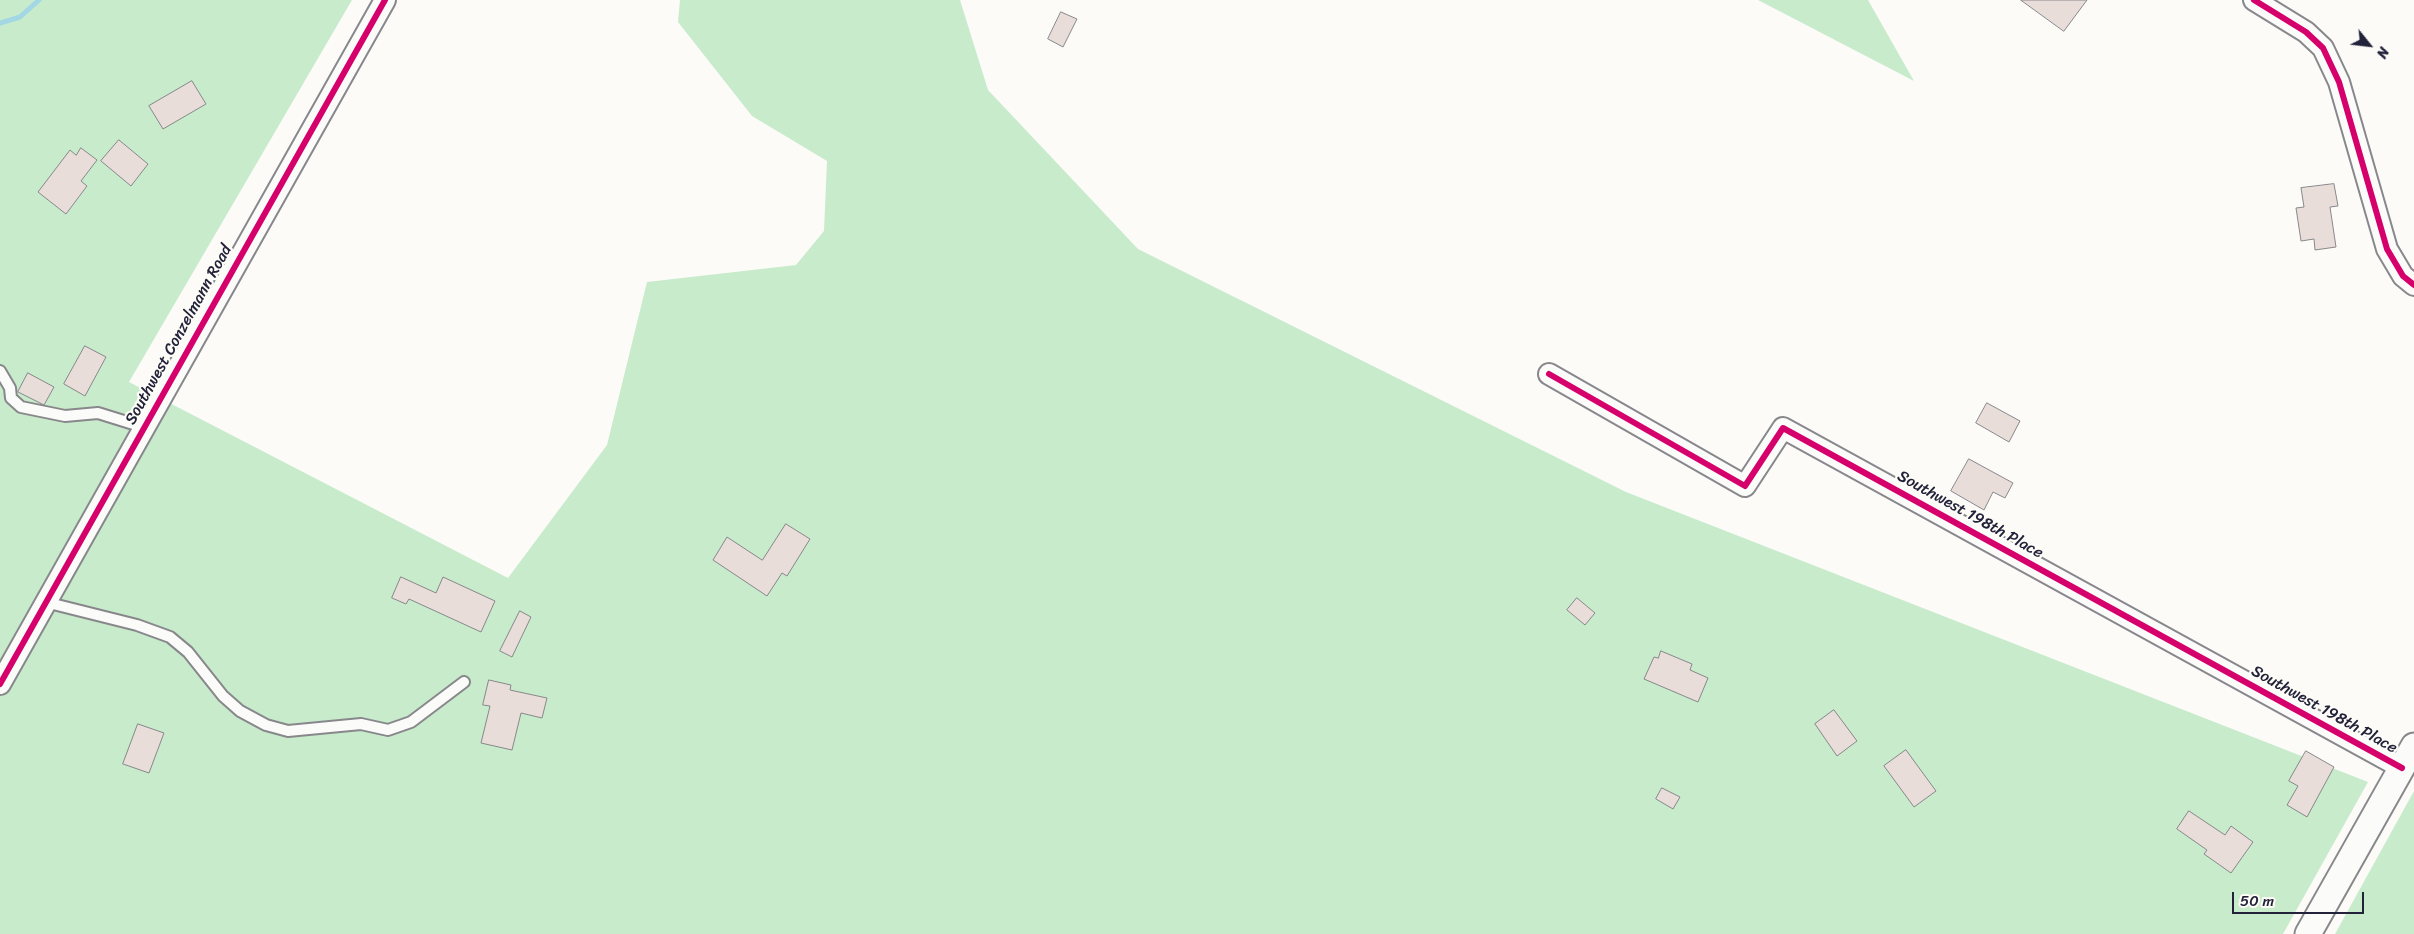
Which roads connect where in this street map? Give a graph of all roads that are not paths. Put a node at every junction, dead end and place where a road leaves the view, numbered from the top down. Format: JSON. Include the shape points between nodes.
{"nodes":[{"id":1,"x":385,"y":0,"type":"edge"},
{"id":2,"x":2254,"y":0,"type":"edge"},
{"id":3,"x":2414,"y":286,"type":"edge"},
{"id":4,"x":0,"y":371,"type":"edge"},
{"id":5,"x":1549,"y":374,"type":"dead end"},
{"id":6,"x":143,"y":427,"type":"junction"},
{"id":7,"x":45,"y":602,"type":"junction"},
{"id":8,"x":464,"y":682,"type":"dead end"},
{"id":9,"x":0,"y":684,"type":"edge"},
{"id":10,"x":2414,"y":746,"type":"edge"},
{"id":11,"x":2402,"y":768,"type":"junction"},
{"id":12,"x":2308,"y":934,"type":"edge"}],
"edges":[{"from":1,"to":6,"type":"street","name":"Southwest Conzelmann Road"},
{"from":2,"to":3,"type":"street","via":[[2306,32],[2323,48],[2339,82],[2387,249],[2403,276]]},
{"from":4,"to":6,"type":"lane","via":[[10,388],[11,398],[21,407],[65,416],[98,413]]},
{"from":5,"to":11,"type":"street","name":"Southwest 198th Place","via":[[1745,486],[1783,428]]},
{"from":6,"to":7,"type":"street","name":"Southwest Conzelmann Road"},
{"from":7,"to":8,"type":"lane","via":[[170,637],[188,652],[240,711],[266,725],[288,731],[361,724],[388,730],[411,722]]},
{"from":7,"to":9,"type":"street","name":"Southwest Conzelmann Road"},
{"from":10,"to":11,"type":"street"},
{"from":11,"to":12,"type":"street"}]}
